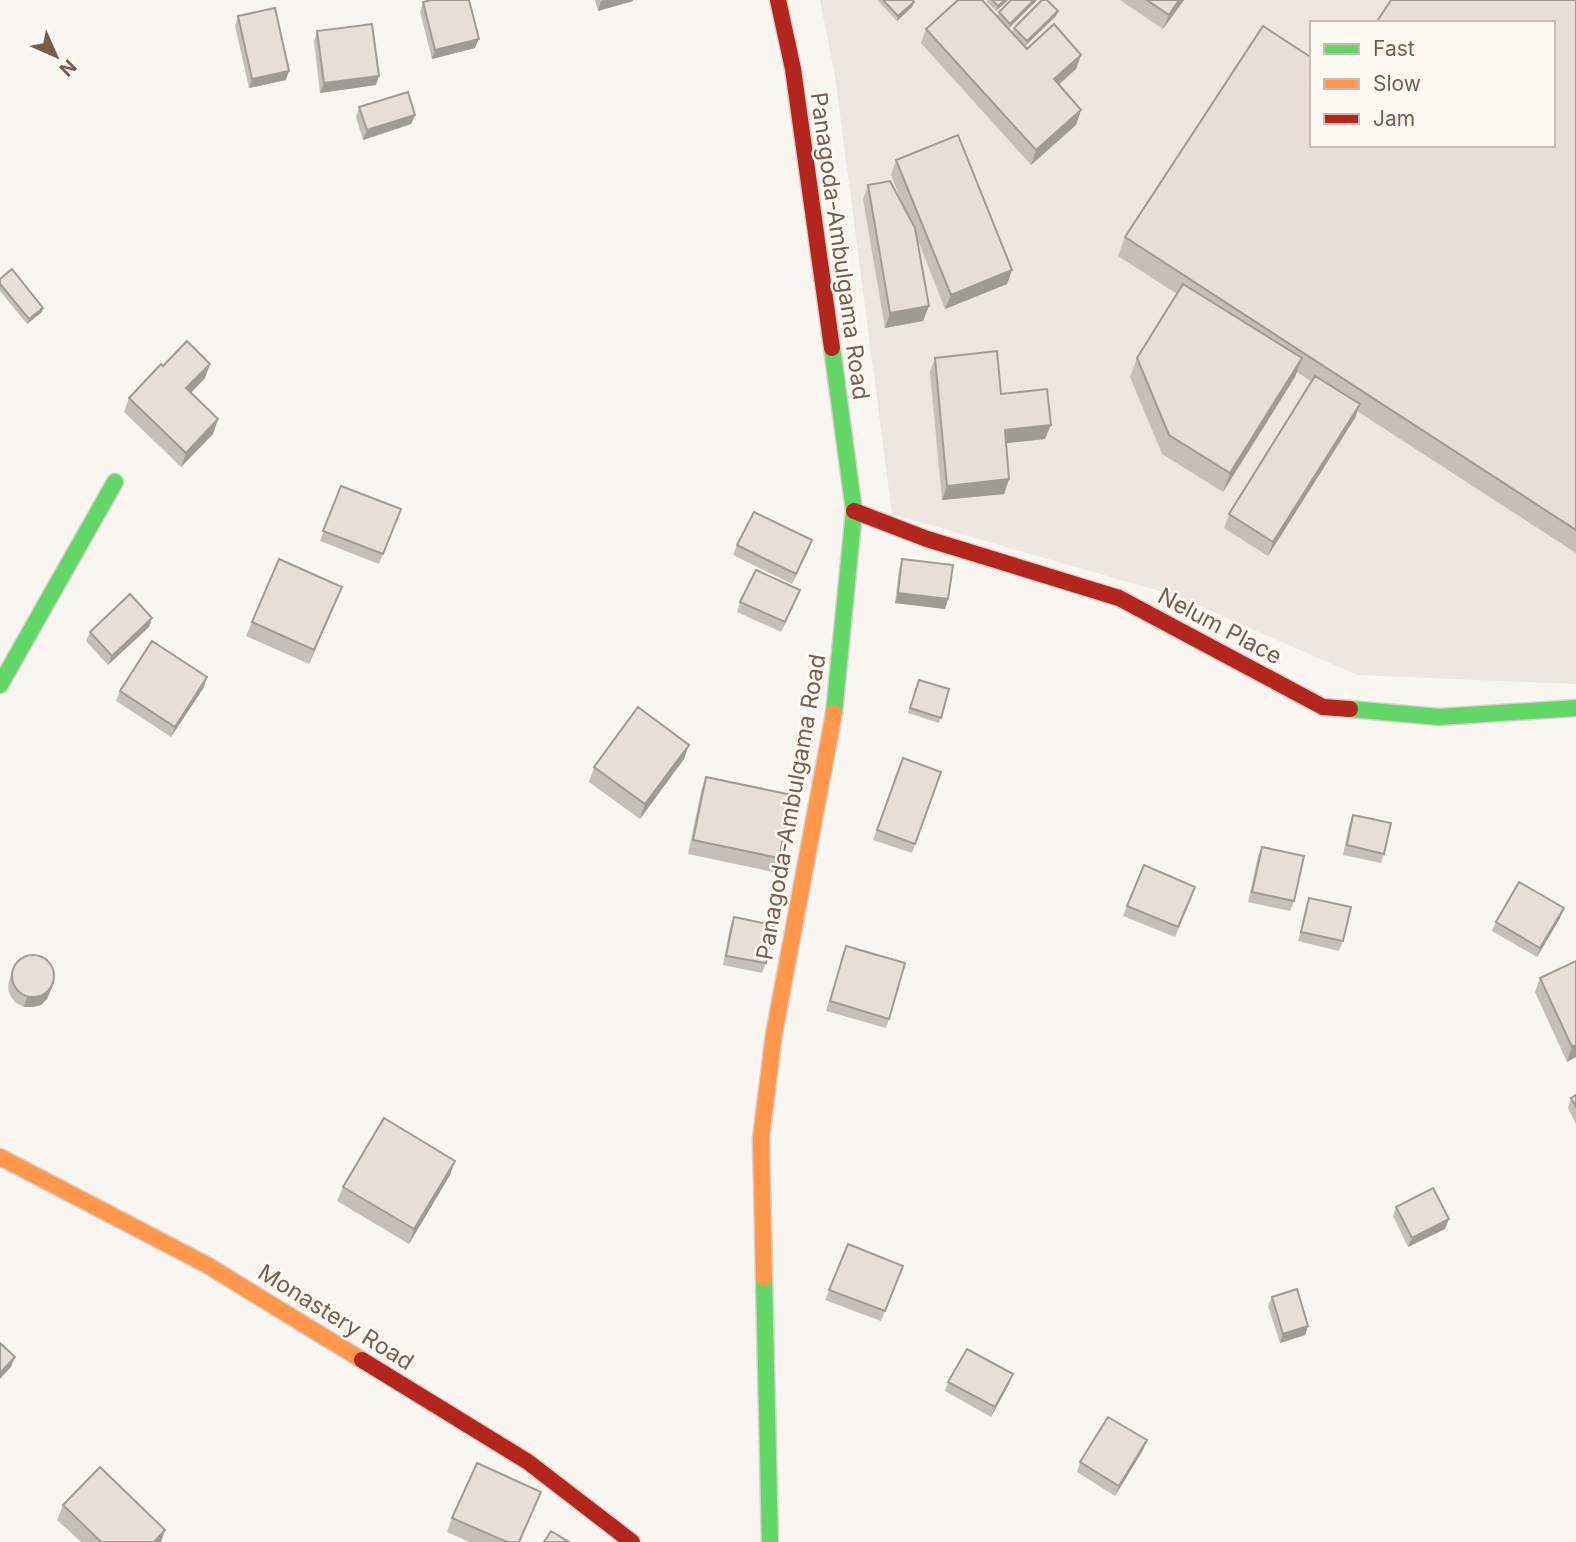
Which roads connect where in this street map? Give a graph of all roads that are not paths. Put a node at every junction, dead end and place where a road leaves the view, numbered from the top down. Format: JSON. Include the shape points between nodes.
{"nodes":[{"id":1,"x":778,"y":0,"type":"edge"},
{"id":2,"x":115,"y":482,"type":"dead end"},
{"id":3,"x":854,"y":512,"type":"junction"},
{"id":4,"x":0,"y":685,"type":"edge"},
{"id":5,"x":1576,"y":708,"type":"edge"},
{"id":6,"x":0,"y":1157,"type":"edge"},
{"id":7,"x":632,"y":1542,"type":"edge"},
{"id":8,"x":770,"y":1542,"type":"edge"}],
"edges":[{"from":1,"to":3,"type":"street","name":"Panagoda-Ambulgama Road","via":[[793,69]]},
{"from":2,"to":4,"type":"street"},
{"from":3,"to":5,"type":"street","name":"Nelum Place","via":[[1119,598],[1323,707],[1439,717]]},
{"from":3,"to":8,"type":"street","name":"Panagoda-Ambulgama Road","via":[[835,704],[774,1034],[761,1138]]},
{"from":6,"to":7,"type":"street","name":"Monastery Road","via":[[207,1265],[528,1462]]}]}
